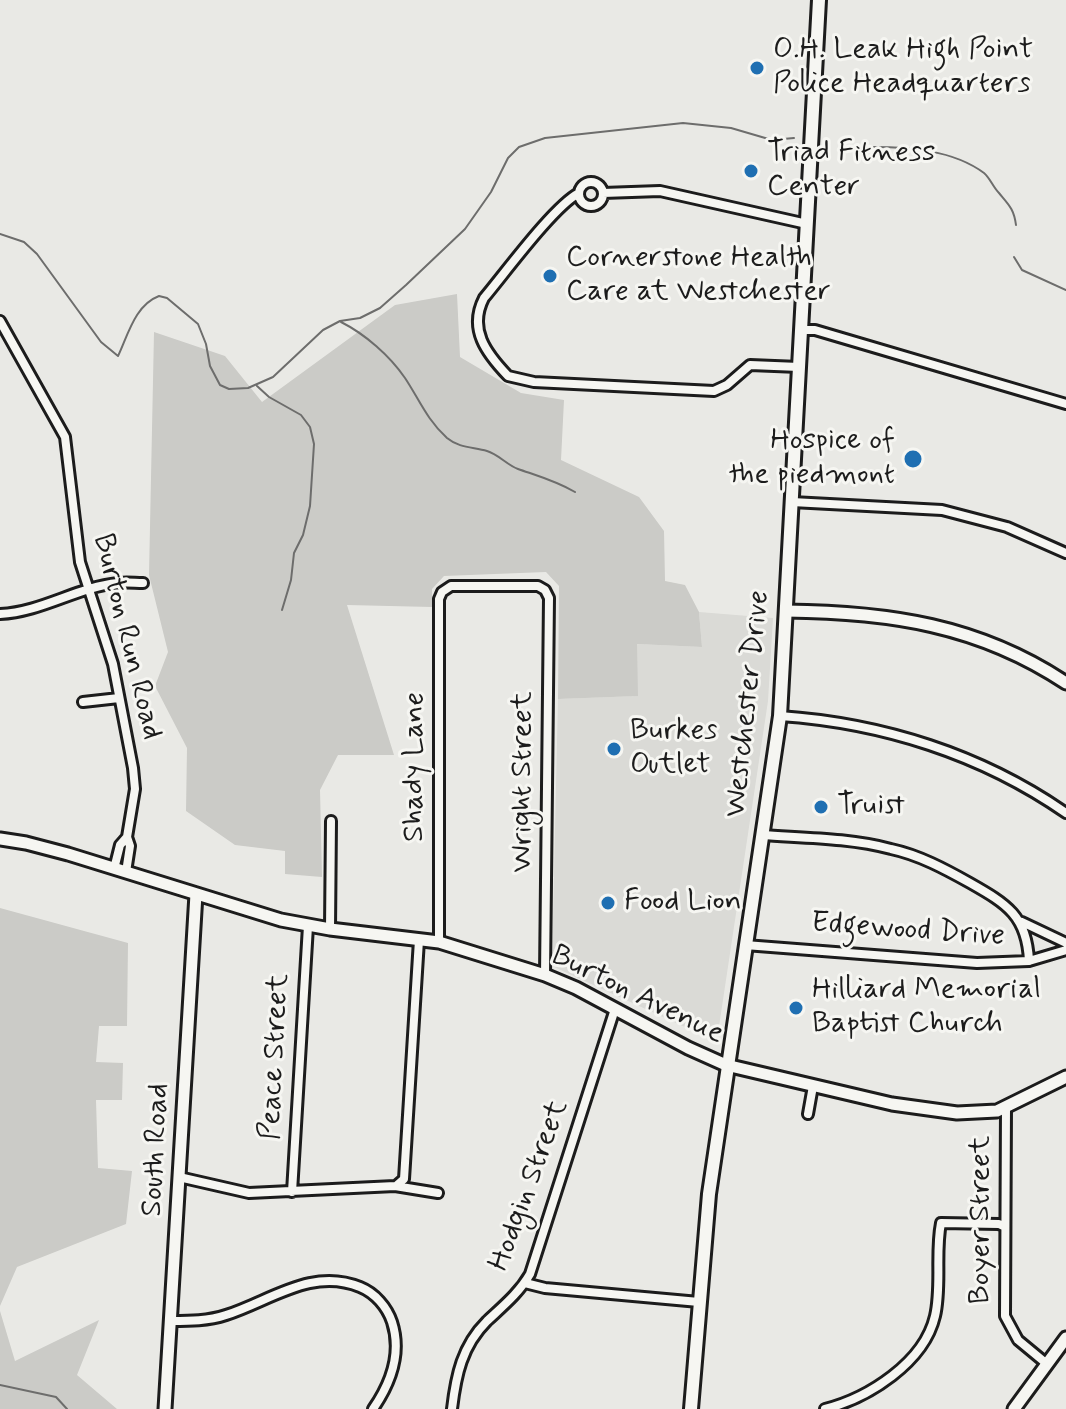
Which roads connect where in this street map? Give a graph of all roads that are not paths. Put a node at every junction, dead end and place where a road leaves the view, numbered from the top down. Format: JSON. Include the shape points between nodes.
{"nodes":[{"id":1,"x":819,"y":0,"type":"edge"},
{"id":2,"x":579,"y":193,"type":"junction"},
{"id":3,"x":603,"y":193,"type":"junction"},
{"id":4,"x":807,"y":224,"type":"junction"},
{"id":5,"x":0,"y":321,"type":"edge"},
{"id":6,"x":801,"y":330,"type":"junction"},
{"id":7,"x":799,"y":367,"type":"junction"},
{"id":8,"x":1066,"y":404,"type":"edge"},
{"id":9,"x":792,"y":502,"type":"junction"},
{"id":10,"x":1066,"y":553,"type":"edge"},
{"id":11,"x":143,"y":583,"type":"dead end"},
{"id":12,"x":88,"y":589,"type":"junction"},
{"id":13,"x":442,"y":592,"type":"joint"},
{"id":14,"x":786,"y":611,"type":"junction"},
{"id":15,"x":0,"y":614,"type":"edge"},
{"id":16,"x":1066,"y":683,"type":"edge"},
{"id":17,"x":119,"y":698,"type":"junction"},
{"id":18,"x":83,"y":702,"type":"dead end"},
{"id":19,"x":780,"y":716,"type":"junction"},
{"id":20,"x":1066,"y":813,"type":"edge"},
{"id":21,"x":331,"y":821,"type":"dead end"},
{"id":22,"x":762,"y":835,"type":"junction"},
{"id":23,"x":0,"y":839,"type":"edge"},
{"id":24,"x":120,"y":870,"type":"junction"},
{"id":25,"x":196,"y":894,"type":"junction"},
{"id":26,"x":1022,"y":922,"type":"junction"},
{"id":27,"x":308,"y":926,"type":"junction"},
{"id":28,"x":330,"y":929,"type":"junction"},
{"id":29,"x":419,"y":940,"type":"junction"},
{"id":30,"x":439,"y":942,"type":"junction"},
{"id":31,"x":1066,"y":943,"type":"edge"},
{"id":32,"x":745,"y":945,"type":"junction"},
{"id":33,"x":1066,"y":950,"type":"edge"},
{"id":34,"x":1029,"y":961,"type":"junction"},
{"id":35,"x":545,"y":975,"type":"junction"},
{"id":36,"x":615,"y":1009,"type":"junction"},
{"id":37,"x":726,"y":1065,"type":"junction"},
{"id":38,"x":1066,"y":1077,"type":"edge"},
{"id":39,"x":813,"y":1086,"type":"junction"},
{"id":40,"x":1006,"y":1108,"type":"junction"},
{"id":41,"x":808,"y":1114,"type":"dead end"},
{"id":42,"x":179,"y":1177,"type":"junction"},
{"id":43,"x":395,"y":1186,"type":"junction"},
{"id":44,"x":292,"y":1192,"type":"junction"},
{"id":45,"x":438,"y":1193,"type":"dead end"},
{"id":46,"x":1005,"y":1227,"type":"junction"},
{"id":47,"x":525,"y":1283,"type":"junction"},
{"id":48,"x":699,"y":1302,"type":"junction"},
{"id":49,"x":171,"y":1321,"type":"junction"},
{"id":50,"x":1066,"y":1338,"type":"edge"},
{"id":51,"x":1047,"y":1364,"type":"junction"},
{"id":52,"x":165,"y":1409,"type":"edge"},
{"id":53,"x":373,"y":1409,"type":"edge"},
{"id":54,"x":452,"y":1409,"type":"edge"},
{"id":55,"x":691,"y":1409,"type":"edge"},
{"id":56,"x":825,"y":1409,"type":"edge"},
{"id":57,"x":1014,"y":1409,"type":"edge"}],
"edges":[{"from":1,"to":4,"type":"main road","name":"Westchester Drive"},
{"from":2,"to":3,"type":"street","via":[[589,182]]},
{"from":2,"to":3,"type":"street","via":[[583,204],[591,206]]},
{"from":2,"to":7,"type":"street","via":[[569,198],[478,309],[478,334],[508,376],[534,382],[714,391],[750,365]]},
{"from":3,"to":4,"type":"street","via":[[660,191]]},
{"from":4,"to":6,"type":"main road","name":"Westchester Drive"},
{"from":5,"to":12,"type":"street","name":"Burton Run Road","via":[[65,437]]},
{"from":6,"to":7,"type":"main road","name":"Westchester Drive"},
{"from":6,"to":8,"type":"street"},
{"from":7,"to":9,"type":"main road","name":"Westchester Drive"},
{"from":9,"to":10,"type":"street","via":[[942,510],[1007,527]]},
{"from":9,"to":14,"type":"main road","name":"Westchester Drive"},
{"from":11,"to":12,"type":"street"},
{"from":12,"to":15,"type":"street"},
{"from":12,"to":17,"type":"street","name":"Burton Run Road"},
{"from":13,"to":30,"type":"street","name":"Shady Lane"},
{"from":13,"to":35,"type":"street","name":"Wright Street","via":[[451,586],[530,584],[545,590],[549,598]]},
{"from":14,"to":16,"type":"street","via":[[844,611],[933,624],[988,641]]},
{"from":14,"to":19,"type":"main road","name":"Westchester Drive"},
{"from":17,"to":18,"type":"street"},
{"from":17,"to":24,"type":"street","name":"Burton Run Road","via":[[135,789],[130,846]]},
{"from":19,"to":20,"type":"street","via":[[837,722],[919,741],[993,770]]},
{"from":19,"to":22,"type":"main road","name":"Westchester Drive"},
{"from":21,"to":28,"type":"street"},
{"from":22,"to":26,"type":"street","via":[[855,842],[914,856],[999,900]]},
{"from":22,"to":32,"type":"main road","name":"Westchester Drive"},
{"from":23,"to":24,"type":"street","name":"Burton Avenue"},
{"from":24,"to":25,"type":"street","name":"Burton Avenue"},
{"from":25,"to":27,"type":"street","name":"Burton Avenue"},
{"from":25,"to":42,"type":"street","name":"South Road"},
{"from":26,"to":31,"type":"street"},
{"from":26,"to":34,"type":"street"},
{"from":27,"to":28,"type":"street","name":"Burton Avenue"},
{"from":27,"to":44,"type":"street","name":"Peace Street"},
{"from":28,"to":29,"type":"street","name":"Burton Avenue"},
{"from":29,"to":30,"type":"street","name":"Burton Avenue"},
{"from":29,"to":43,"type":"street","via":[[404,1179]]},
{"from":30,"to":35,"type":"street","name":"Burton Avenue"},
{"from":32,"to":34,"type":"street","name":"Edgewood Drive","via":[[949,962]]},
{"from":32,"to":37,"type":"main road","name":"Westchester Drive"},
{"from":33,"to":34,"type":"street","name":"Edgewood Drive"},
{"from":35,"to":36,"type":"street","name":"Burton Avenue"},
{"from":36,"to":37,"type":"street","name":"Burton Avenue"},
{"from":36,"to":47,"type":"street","name":"Hodgin Street"},
{"from":37,"to":39,"type":"street","name":"Burton Avenue"},
{"from":37,"to":48,"type":"main road","name":"Westchester Drive"},
{"from":38,"to":40,"type":"street","name":"Burton Avenue"},
{"from":39,"to":40,"type":"street","name":"Burton Avenue","via":[[957,1113]]},
{"from":39,"to":41,"type":"street"},
{"from":40,"to":46,"type":"street","name":"Boyer Street"},
{"from":42,"to":44,"type":"street","via":[[249,1193]]},
{"from":42,"to":49,"type":"street","name":"South Road"},
{"from":43,"to":44,"type":"street"},
{"from":43,"to":45,"type":"street"},
{"from":46,"to":51,"type":"street","name":"Boyer Street","via":[[1005,1316],[1018,1340]]},
{"from":46,"to":56,"type":"street","via":[[941,1223],[936,1314],[926,1340],[864,1395]]},
{"from":47,"to":48,"type":"street"},
{"from":47,"to":54,"type":"street","name":"Hodgin Street","via":[[471,1340],[458,1368]]},
{"from":48,"to":55,"type":"main road","name":"Westchester Drive"},
{"from":49,"to":52,"type":"street","name":"South Road"},
{"from":49,"to":53,"type":"street","via":[[211,1319],[325,1280],[357,1285],[386,1310],[397,1349],[385,1391]]},
{"from":50,"to":51,"type":"street"},
{"from":51,"to":57,"type":"street"}]}
